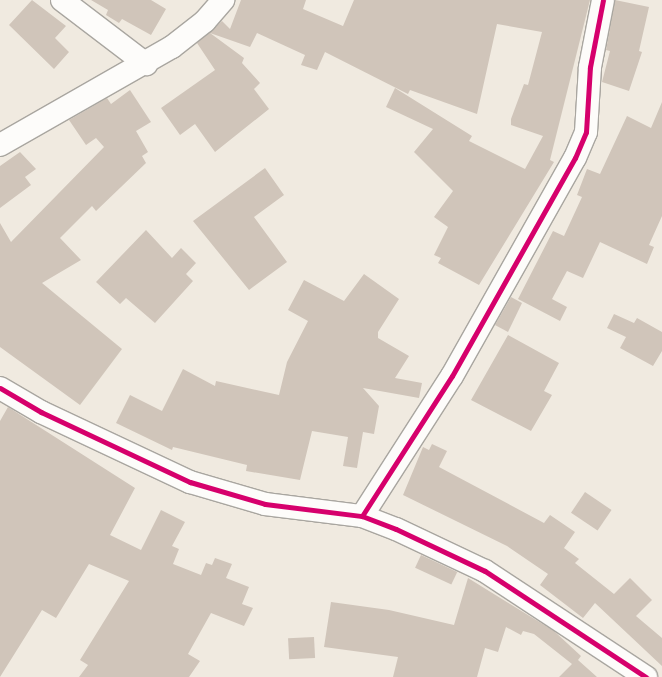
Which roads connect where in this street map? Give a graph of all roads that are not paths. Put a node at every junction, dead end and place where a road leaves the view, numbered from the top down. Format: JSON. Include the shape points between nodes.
{"nodes":[{"id":1,"x":62,"y":0,"type":"edge"},
{"id":2,"x":223,"y":0,"type":"edge"},
{"id":3,"x":603,"y":0,"type":"edge"},
{"id":4,"x":146,"y":64,"type":"junction"},
{"id":5,"x":0,"y":146,"type":"edge"},
{"id":6,"x":0,"y":388,"type":"edge"},
{"id":7,"x":362,"y":516,"type":"junction"},
{"id":8,"x":646,"y":677,"type":"edge"}],
"edges":[{"from":1,"to":4,"type":"street"},
{"from":2,"to":4,"type":"street","via":[[205,21]]},
{"from":3,"to":7,"type":"street","via":[[590,67],[586,132],[575,158],[452,376]]},
{"from":4,"to":5,"type":"street"},
{"from":6,"to":7,"type":"street","via":[[40,412],[190,482],[265,504]]},
{"from":7,"to":8,"type":"street","via":[[485,571]]}]}
